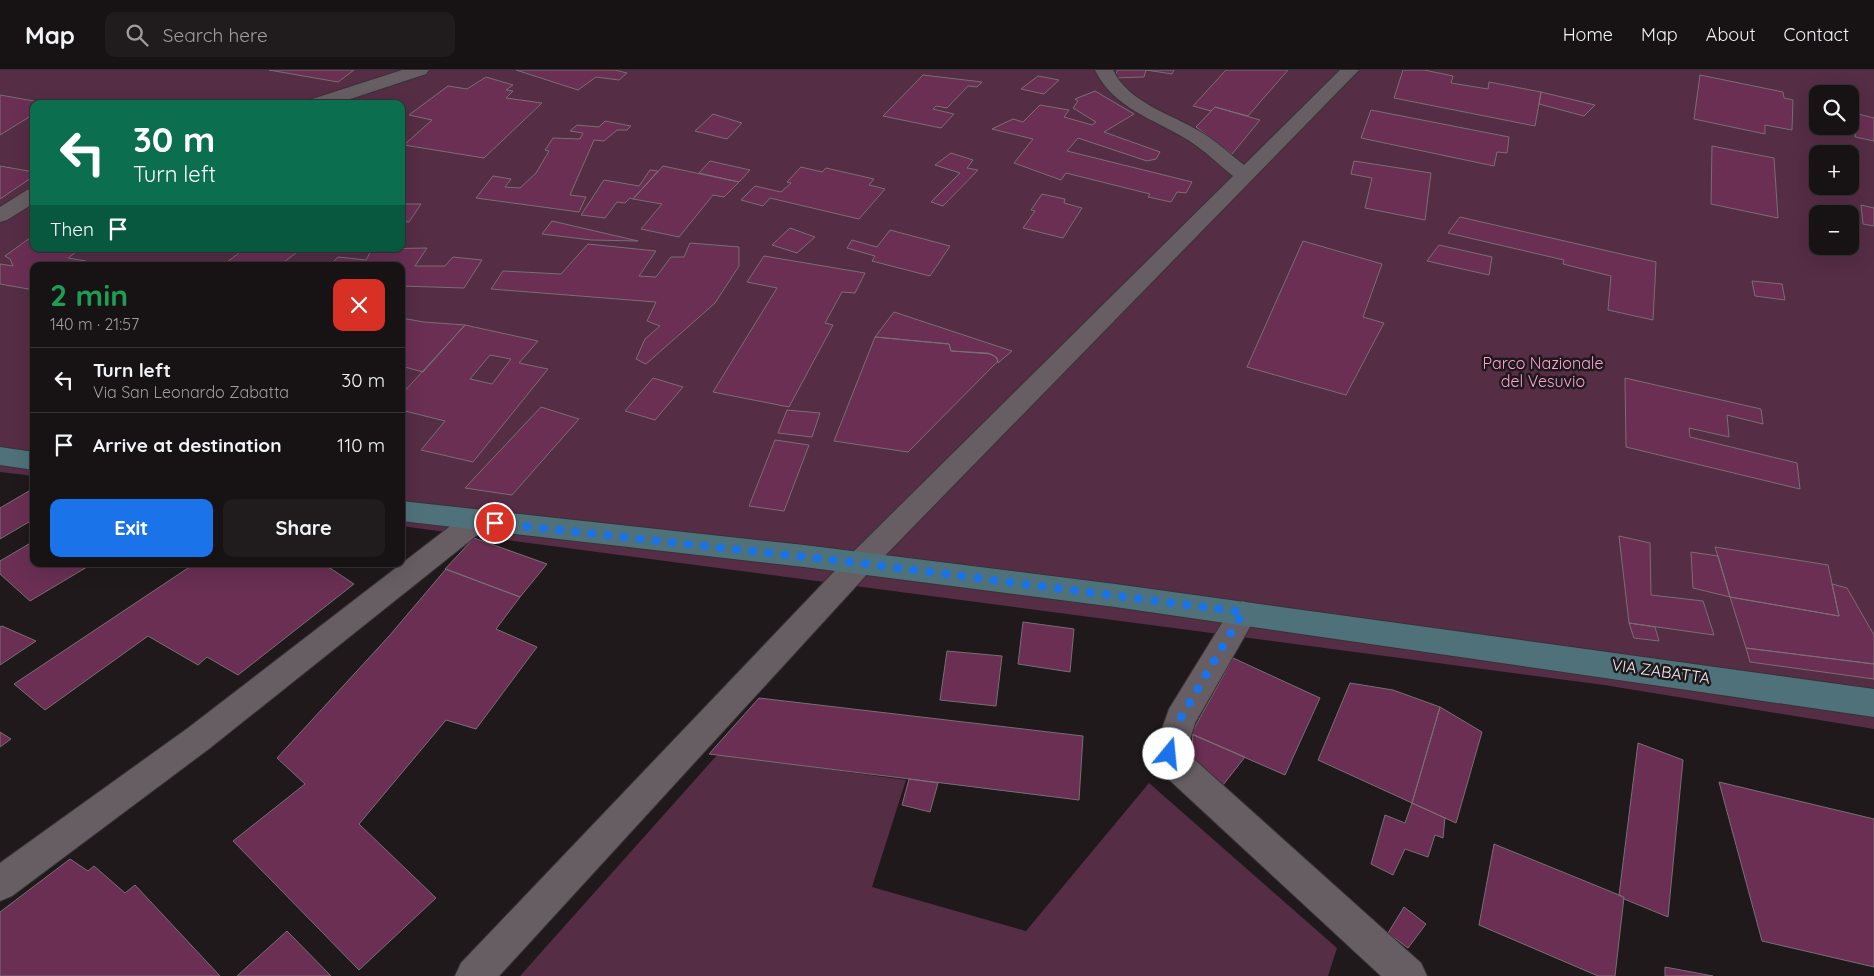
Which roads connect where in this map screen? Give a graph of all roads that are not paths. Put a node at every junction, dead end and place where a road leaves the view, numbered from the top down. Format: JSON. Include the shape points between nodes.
{"nodes":[{"id":1,"x":420,"y":70,"type":"edge"},
{"id":2,"x":1104,"y":70,"type":"edge"},
{"id":3,"x":1350,"y":70,"type":"edge"},
{"id":4,"x":328,"y":100,"type":"edge"},
{"id":5,"x":1245,"y":175,"type":"junction"},
{"id":6,"x":30,"y":197,"type":"edge"},
{"id":7,"x":0,"y":216,"type":"edge"},
{"id":8,"x":0,"y":456,"type":"edge"},
{"id":9,"x":30,"y":460,"type":"edge"},
{"id":10,"x":405,"y":512,"type":"edge"},
{"id":11,"x":476,"y":521,"type":"junction"},
{"id":12,"x":860,"y":563,"type":"junction"},
{"id":13,"x":1243,"y":612,"type":"junction"},
{"id":14,"x":1874,"y":703,"type":"edge"},
{"id":15,"x":0,"y":884,"type":"edge"},
{"id":16,"x":474,"y":976,"type":"edge"},
{"id":17,"x":1408,"y":976,"type":"edge"}],
"edges":[{"from":1,"to":4,"type":"street"},
{"from":2,"to":5,"type":"street","via":[[1106,78],[1117,90],[1198,139]]},
{"from":3,"to":5,"type":"street"},
{"from":5,"to":12,"type":"street"},
{"from":6,"to":7,"type":"street"},
{"from":8,"to":9,"type":"street"},
{"from":10,"to":11,"type":"street","name":"VIA ZABATTA"},
{"from":11,"to":12,"type":"street","name":"VIA ZABATTA"},
{"from":11,"to":15,"type":"street","via":[[199,738]]},
{"from":12,"to":13,"type":"street","name":"VIA ZABATTA"},
{"from":12,"to":16,"type":"street"},
{"from":13,"to":14,"type":"street","name":"VIA ZABATTA"},
{"from":13,"to":17,"type":"street","via":[[1180,719],[1169,754],[1176,765]]}]}
